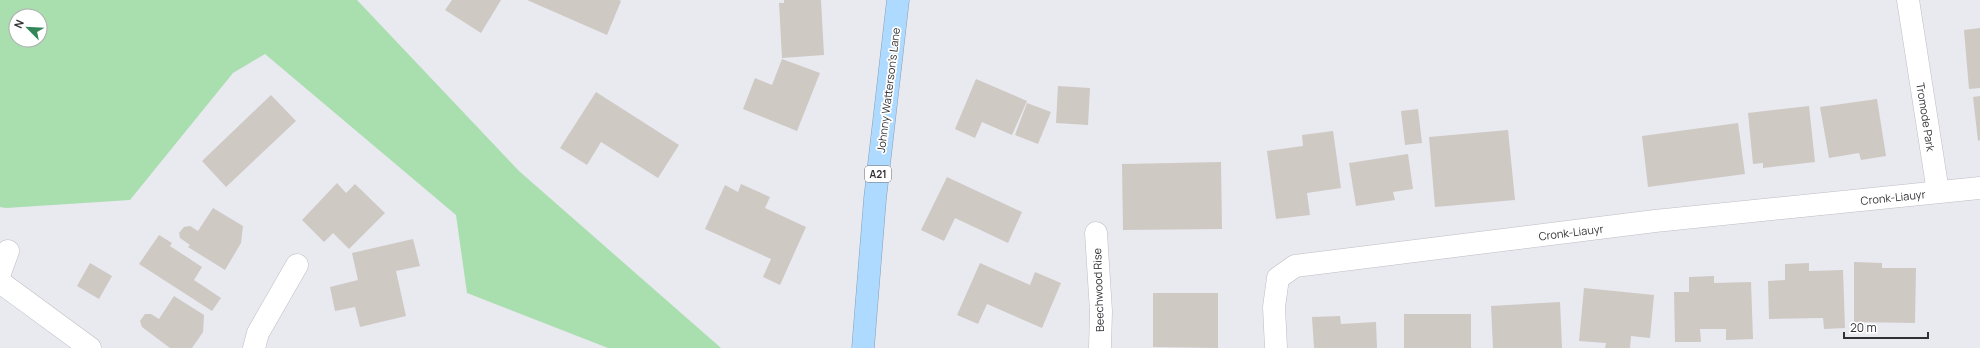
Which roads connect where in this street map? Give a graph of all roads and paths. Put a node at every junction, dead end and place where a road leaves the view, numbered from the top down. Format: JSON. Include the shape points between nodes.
{"nodes":[{"id":1,"x":898,"y":0,"type":"edge"},
{"id":2,"x":1908,"y":0,"type":"edge"},
{"id":3,"x":1980,"y":188,"type":"edge"},
{"id":4,"x":1938,"y":192,"type":"junction"},
{"id":5,"x":1096,"y":233,"type":"dead end"},
{"id":6,"x":8,"y":251,"type":"dead end"},
{"id":7,"x":297,"y":265,"type":"dead end"},
{"id":8,"x":0,"y":273,"type":"edge"},
{"id":9,"x":0,"y":282,"type":"edge"},
{"id":10,"x":90,"y":348,"type":"edge"},
{"id":11,"x":254,"y":348,"type":"edge"},
{"id":12,"x":863,"y":348,"type":"edge"},
{"id":13,"x":1100,"y":348,"type":"edge"},
{"id":14,"x":1276,"y":348,"type":"edge"}],
"edges":[{"from":1,"to":12,"type":"highway","name":"Johnny Watterson's Lane","number":"A21","via":[[875,199]]},
{"from":2,"to":4,"type":"street","name":"Tromode Park"},
{"from":3,"to":4,"type":"street"},
{"from":4,"to":14,"type":"street","name":"Cronk-Liauyr","via":[[1656,221],[1295,266],[1278,278],[1274,307]]},
{"from":5,"to":13,"type":"street","name":"Beechwood Rise","via":[[1101,311]]},
{"from":6,"to":8,"type":"street"},
{"from":7,"to":11,"type":"street","via":[[258,333]]},
{"from":9,"to":10,"type":"street"}]}
